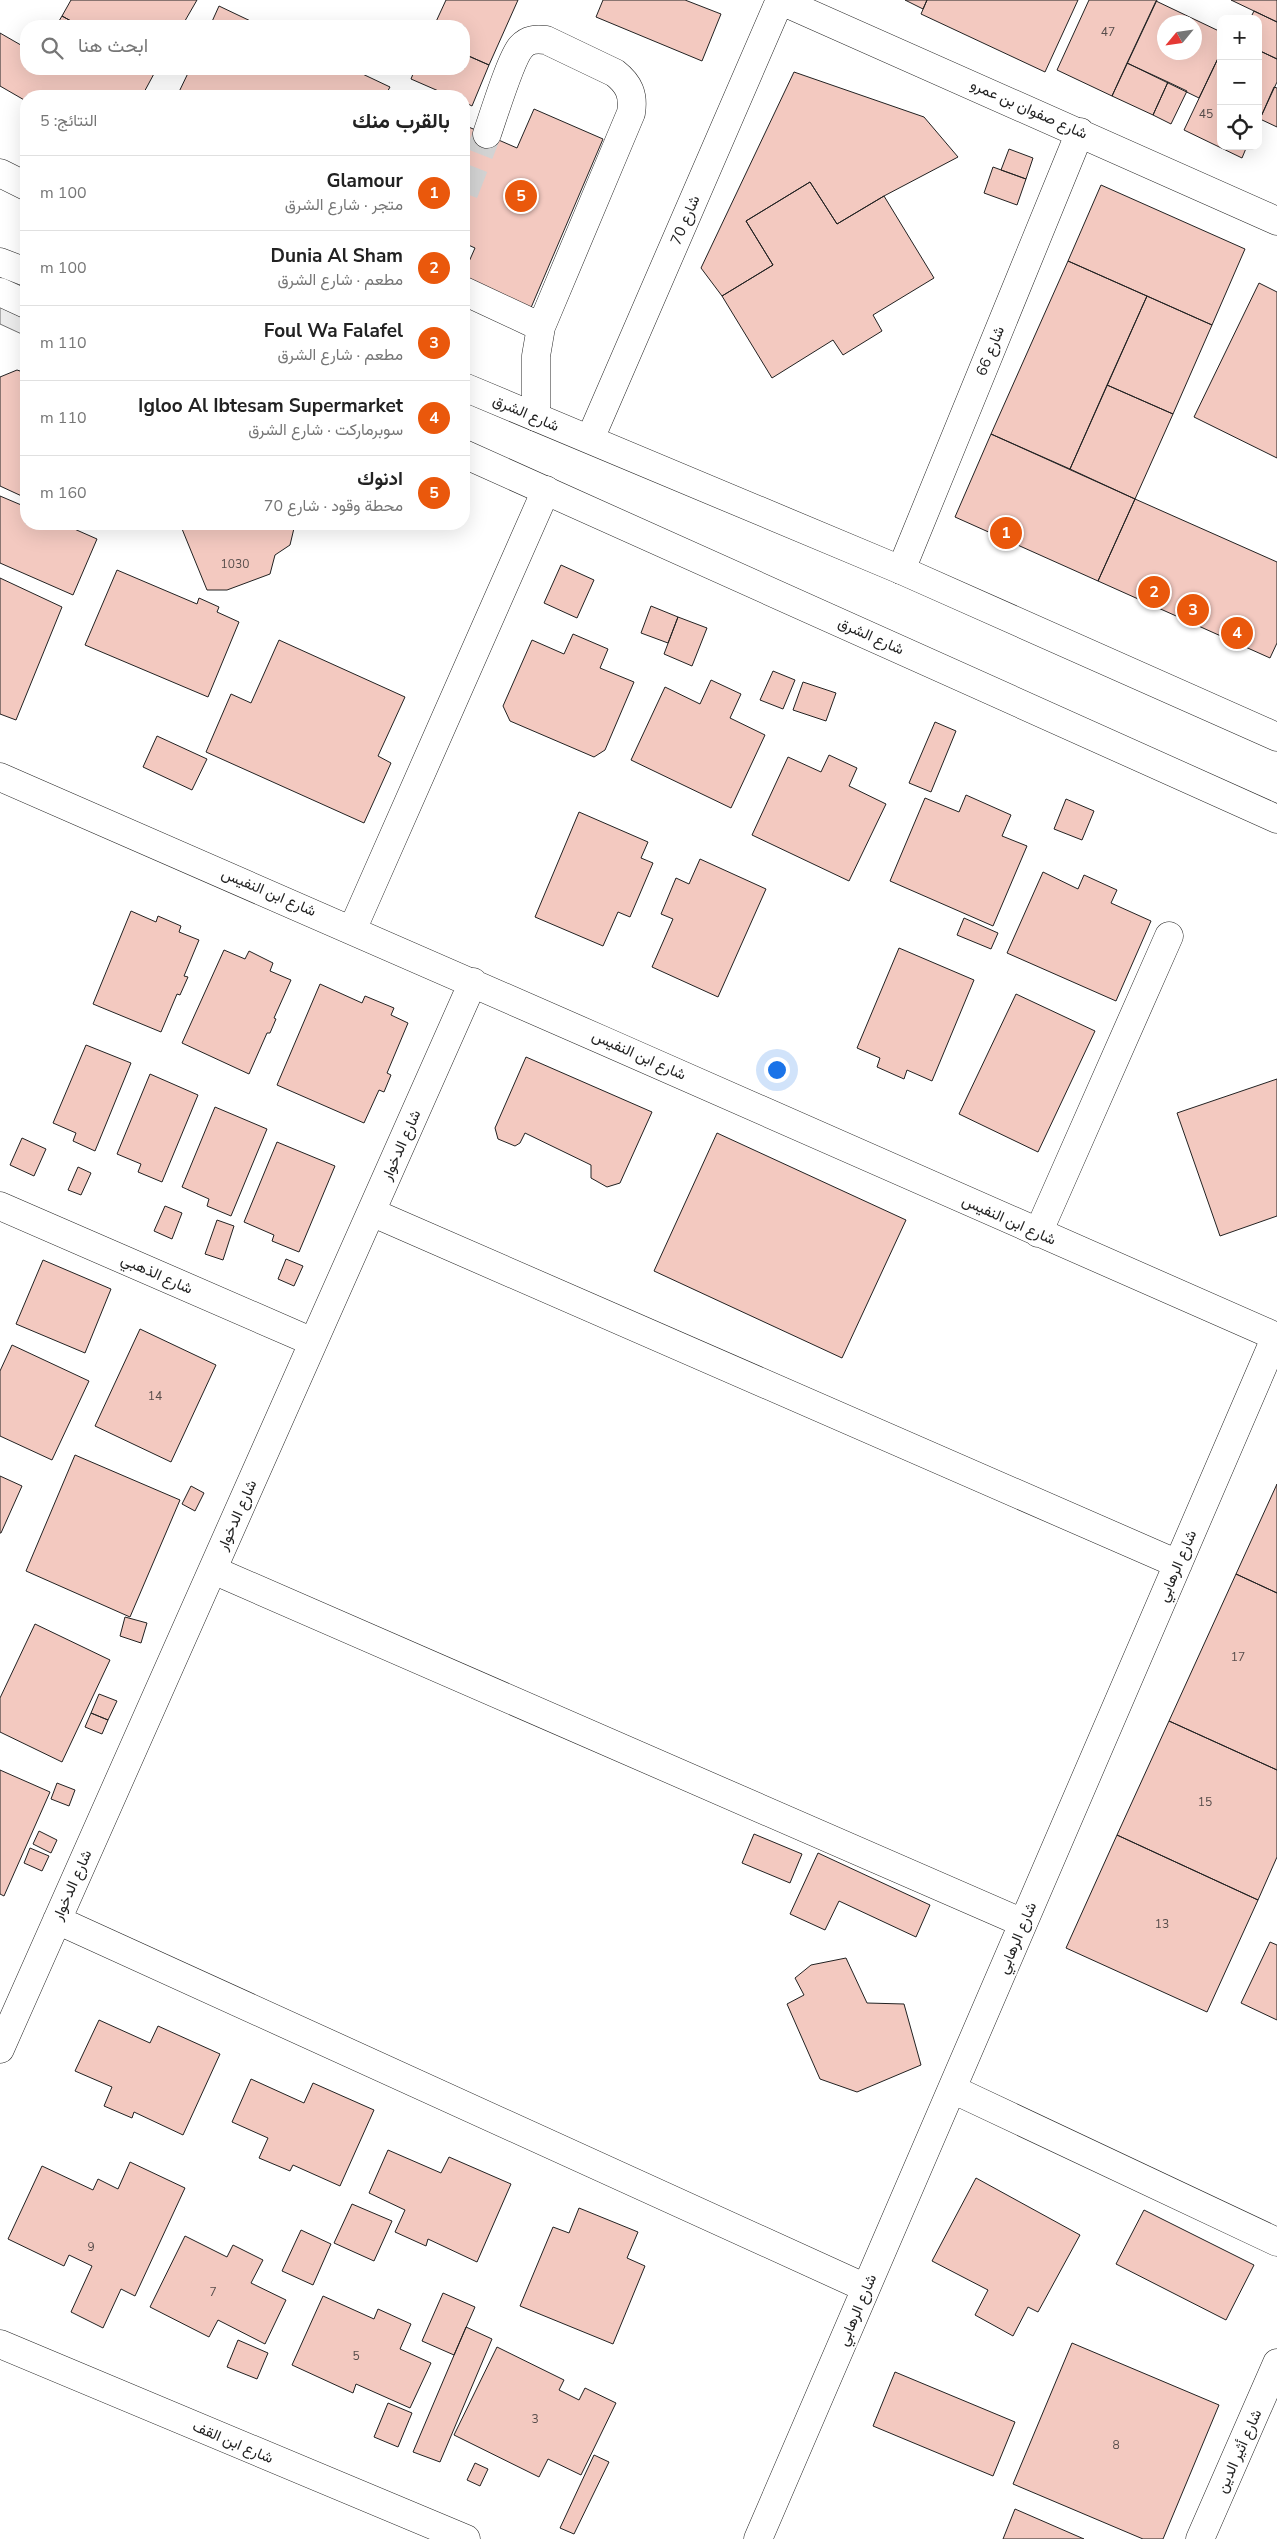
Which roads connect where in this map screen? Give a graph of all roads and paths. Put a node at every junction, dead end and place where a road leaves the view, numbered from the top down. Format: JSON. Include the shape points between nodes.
{"nodes":[{"id":1,"x":780,"y":0,"type":"edge"},
{"id":2,"x":1080,"y":132,"type":"junction"},
{"id":3,"x":487,"y":134,"type":"tunnel mouth"},
{"id":4,"x":0,"y":173,"type":"edge"},
{"id":5,"x":20,"y":183,"type":"edge"},
{"id":6,"x":1277,"y":221,"type":"edge"},
{"id":7,"x":0,"y":262,"type":"edge"},
{"id":8,"x":20,"y":270,"type":"edge"},
{"id":9,"x":0,"y":292,"type":"edge"},
{"id":10,"x":470,"y":294,"type":"edge"},
{"id":11,"x":20,"y":301,"type":"edge"},
{"id":12,"x":542,"y":327,"type":"junction"},
{"id":13,"x":470,"y":389,"type":"edge"},
{"id":14,"x":536,"y":417,"type":"junction"},
{"id":15,"x":590,"y":439,"type":"junction"},
{"id":16,"x":470,"y":457,"type":"edge"},
{"id":17,"x":546,"y":490,"type":"junction"},
{"id":18,"x":901,"y":570,"type":"junction"},
{"id":19,"x":1277,"y":737,"type":"edge"},
{"id":20,"x":0,"y":777,"type":"edge"},
{"id":21,"x":1277,"y":819,"type":"edge"},
{"id":22,"x":353,"y":928,"type":"junction"},
{"id":23,"x":1169,"y":936,"type":"dead end"},
{"id":24,"x":473,"y":982,"type":"junction"},
{"id":25,"x":0,"y":1206,"type":"edge"},
{"id":26,"x":371,"y":1212,"type":"junction"},
{"id":27,"x":1038,"y":1233,"type":"junction"},
{"id":28,"x":1276,"y":1337,"type":"edge"},
{"id":29,"x":313,"y":1342,"type":"junction"},
{"id":30,"x":1178,"y":1564,"type":"junction"},
{"id":31,"x":213,"y":1570,"type":"junction"},
{"id":32,"x":57,"y":1920,"type":"junction"},
{"id":33,"x":1023,"y":1923,"type":"junction"},
{"id":34,"x":0,"y":2049,"type":"edge"},
{"id":35,"x":952,"y":2089,"type":"junction"},
{"id":36,"x":1277,"y":2242,"type":"edge"},
{"id":37,"x":866,"y":2288,"type":"junction"},
{"id":38,"x":0,"y":2344,"type":"edge"},
{"id":39,"x":1274,"y":2379,"type":"edge"},
{"id":40,"x":466,"y":2539,"type":"edge"},
{"id":41,"x":758,"y":2539,"type":"edge"},
{"id":42,"x":1200,"y":2539,"type":"edge"}],
"edges":[{"from":1,"to":2,"type":"street","name":"شارع صفوان بن عمرو"},
{"from":1,"to":15,"type":"street","name":"شارع 70"},
{"from":2,"to":6,"type":"street","name":"شارع صفوان بن عمرو"},
{"from":2,"to":18,"type":"street","name":"شارع 66"},
{"from":3,"to":12,"type":"street","via":[[516,56],[528,42],[536,39],[546,40],[615,73],[630,90],[633,101],[631,113]]},
{"from":4,"to":5,"type":"street"},
{"from":7,"to":8,"type":"street"},
{"from":9,"to":11,"type":"street"},
{"from":10,"to":12,"type":"street"},
{"from":12,"to":14,"type":"street","via":[[536,356]]},
{"from":13,"to":14,"type":"street","name":"شارع الشرق"},
{"from":14,"to":15,"type":"street","name":"شارع الشرق"},
{"from":15,"to":18,"type":"street","name":"شارع الشرق"},
{"from":16,"to":17,"type":"street","name":"شارع الشرق"},
{"from":17,"to":21,"type":"street","name":"شارع الشرق"},
{"from":17,"to":22,"type":"street"},
{"from":18,"to":19,"type":"street","name":"شارع الشرق"},
{"from":20,"to":22,"type":"street","name":"شارع ابن النفيس"},
{"from":22,"to":24,"type":"street","name":"شارع ابن النفيس"},
{"from":23,"to":27,"type":"street"},
{"from":24,"to":26,"type":"street","name":"شارع الدخوار"},
{"from":24,"to":27,"type":"street","name":"شارع ابن النفيس"},
{"from":25,"to":29,"type":"street","name":"شارع الذهبي"},
{"from":26,"to":29,"type":"street","name":"شارع الدخوار"},
{"from":26,"to":30,"type":"street"},
{"from":27,"to":28,"type":"street","name":"شارع ابن النفيس"},
{"from":28,"to":30,"type":"street","name":"شارع الرهابي"},
{"from":29,"to":31,"type":"street","name":"شارع الدخوار"},
{"from":30,"to":33,"type":"street","name":"شارع الرهابي"},
{"from":31,"to":32,"type":"street","name":"شارع الدخوار"},
{"from":31,"to":33,"type":"street"},
{"from":32,"to":34,"type":"street","name":"شارع الدخوار"},
{"from":32,"to":37,"type":"street"},
{"from":33,"to":35,"type":"street","name":"شارع الرهابي"},
{"from":35,"to":36,"type":"street"},
{"from":35,"to":37,"type":"street","name":"شارع الرهابي"},
{"from":37,"to":41,"type":"street","name":"شارع الرهابي"},
{"from":38,"to":40,"type":"street","name":"شارع ابن القف"},
{"from":39,"to":42,"type":"street","name":"شارع أثير الدين"}]}
